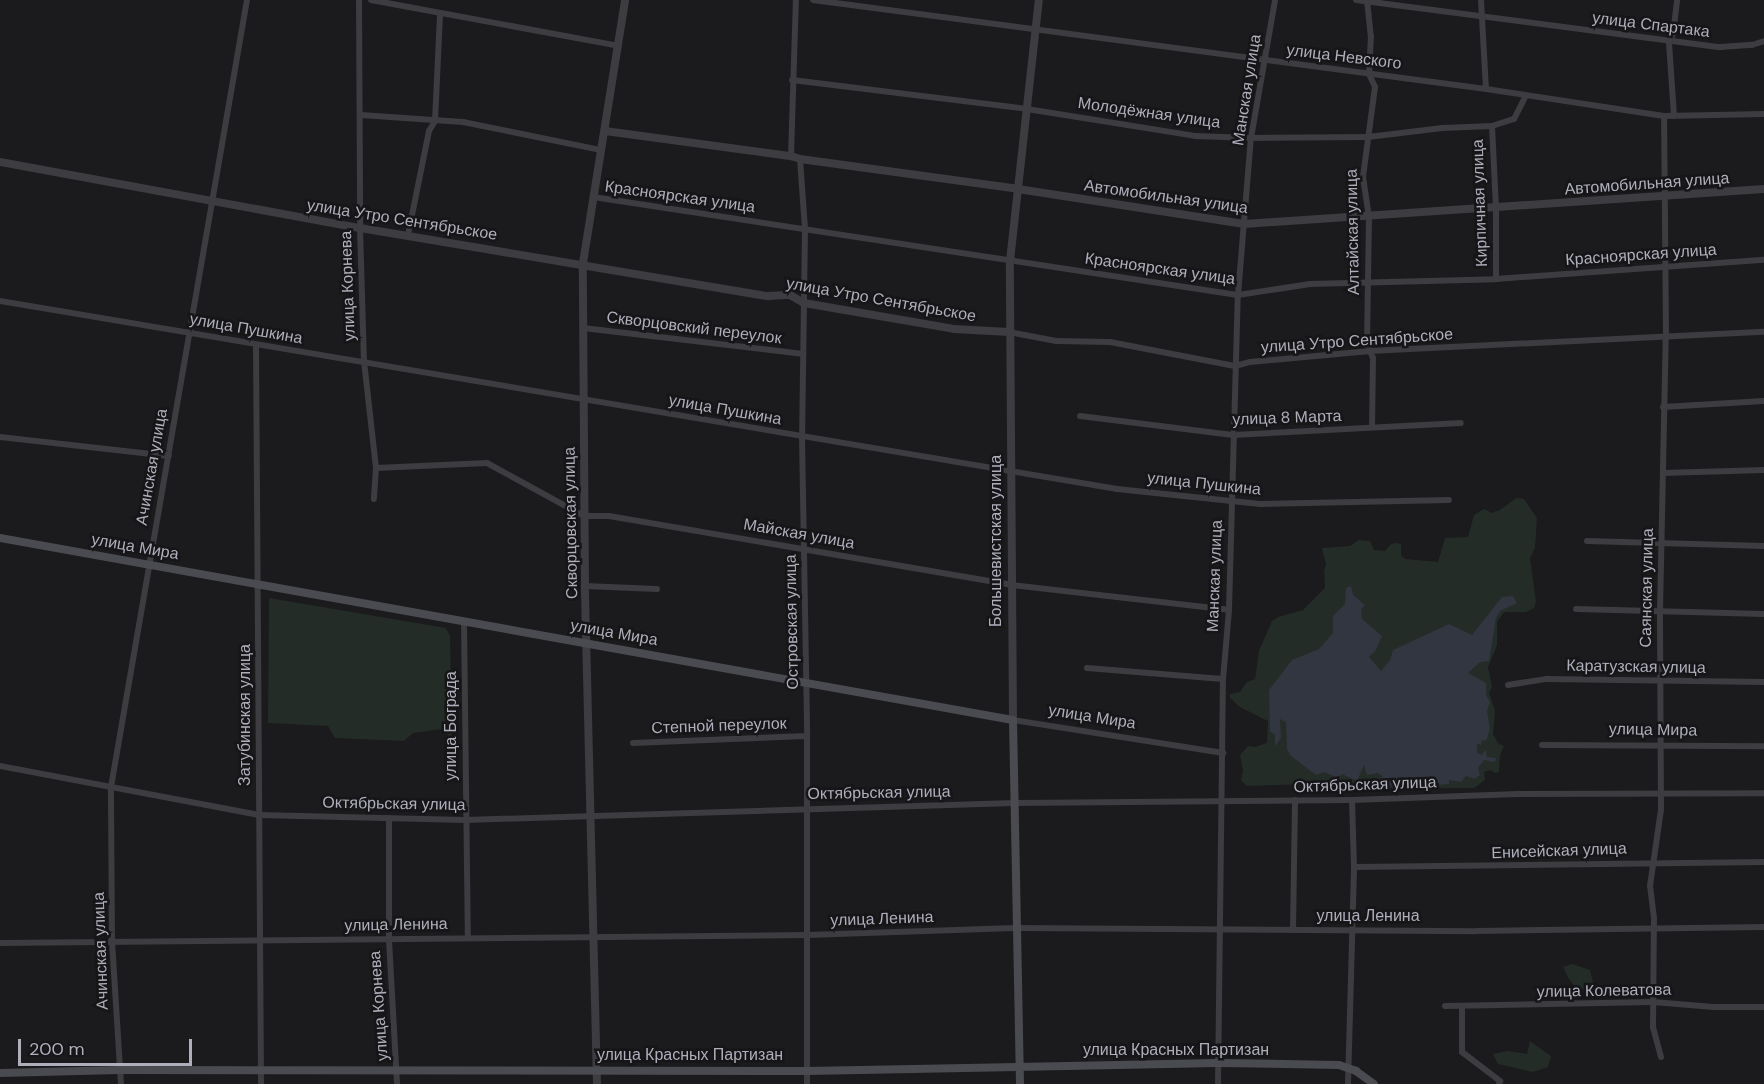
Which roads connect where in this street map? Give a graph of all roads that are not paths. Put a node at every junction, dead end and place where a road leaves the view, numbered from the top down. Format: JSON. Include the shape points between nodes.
{"nodes":[{"id":1,"x":247,"y":0,"type":"edge"},
{"id":2,"x":359,"y":0,"type":"edge"},
{"id":3,"x":371,"y":0,"type":"edge"},
{"id":4,"x":625,"y":0,"type":"edge"},
{"id":5,"x":796,"y":0,"type":"edge"},
{"id":6,"x":813,"y":0,"type":"edge"},
{"id":7,"x":1039,"y":0,"type":"edge"},
{"id":8,"x":1275,"y":0,"type":"edge"},
{"id":9,"x":1356,"y":0,"type":"edge"},
{"id":10,"x":1481,"y":0,"type":"edge"},
{"id":11,"x":1677,"y":0,"type":"edge"},
{"id":12,"x":1367,"y":1,"type":"edge"},
{"id":13,"x":440,"y":13,"type":"junction"},
{"id":14,"x":1482,"y":17,"type":"junction"},
{"id":15,"x":1035,"y":29,"type":"junction"},
{"id":16,"x":1764,"y":41,"type":"edge"},
{"id":17,"x":1669,"y":42,"type":"junction"},
{"id":18,"x":619,"y":46,"type":"junction"},
{"id":19,"x":1266,"y":60,"type":"junction"},
{"id":20,"x":1369,"y":74,"type":"junction"},
{"id":21,"x":792,"y":80,"type":"junction"},
{"id":22,"x":1486,"y":89,"type":"junction"},
{"id":23,"x":1525,"y":97,"type":"junction"},
{"id":24,"x":1027,"y":109,"type":"junction"},
{"id":25,"x":1764,"y":114,"type":"edge"},
{"id":26,"x":361,"y":115,"type":"junction"},
{"id":27,"x":1664,"y":116,"type":"junction"},
{"id":28,"x":1674,"y":116,"type":"junction"},
{"id":29,"x":435,"y":122,"type":"junction"},
{"id":30,"x":1492,"y":126,"type":"junction"},
{"id":31,"x":604,"y":131,"type":"junction"},
{"id":32,"x":1368,"y":137,"type":"junction"},
{"id":33,"x":1251,"y":138,"type":"junction"},
{"id":34,"x":601,"y":150,"type":"junction"},
{"id":35,"x":791,"y":156,"type":"junction"},
{"id":36,"x":801,"y":159,"type":"junction"},
{"id":37,"x":0,"y":162,"type":"edge"},
{"id":38,"x":1018,"y":189,"type":"junction"},
{"id":39,"x":1764,"y":189,"type":"edge"},
{"id":40,"x":1664,"y":196,"type":"junction"},
{"id":41,"x":593,"y":197,"type":"junction"},
{"id":42,"x":210,"y":201,"type":"junction"},
{"id":43,"x":1496,"y":208,"type":"junction"},
{"id":44,"x":1369,"y":217,"type":"junction"},
{"id":45,"x":1244,"y":224,"type":"junction"},
{"id":46,"x":360,"y":228,"type":"junction"},
{"id":47,"x":805,"y":229,"type":"junction"},
{"id":48,"x":408,"y":235,"type":"junction"},
{"id":49,"x":1764,"y":260,"type":"edge"},
{"id":50,"x":1010,"y":261,"type":"junction"},
{"id":51,"x":583,"y":263,"type":"junction"},
{"id":52,"x":1665,"y":266,"type":"junction"},
{"id":53,"x":1496,"y":279,"type":"junction"},
{"id":54,"x":1368,"y":284,"type":"junction"},
{"id":55,"x":1238,"y":295,"type":"junction"},
{"id":56,"x":0,"y":301,"type":"edge"},
{"id":57,"x":804,"y":303,"type":"junction"},
{"id":58,"x":583,"y":328,"type":"junction"},
{"id":59,"x":188,"y":332,"type":"junction"},
{"id":60,"x":1009,"y":332,"type":"junction"},
{"id":61,"x":1764,"y":332,"type":"edge"},
{"id":62,"x":1666,"y":336,"type":"junction"},
{"id":63,"x":256,"y":345,"type":"junction"},
{"id":64,"x":1370,"y":351,"type":"junction"},
{"id":65,"x":803,"y":354,"type":"junction"},
{"id":66,"x":364,"y":361,"type":"junction"},
{"id":67,"x":1235,"y":366,"type":"junction"},
{"id":68,"x":583,"y":399,"type":"junction"},
{"id":69,"x":1764,"y":401,"type":"edge"},
{"id":70,"x":1663,"y":407,"type":"junction"},
{"id":71,"x":1080,"y":416,"type":"dead end"},
{"id":72,"x":1461,"y":423,"type":"dead end"},
{"id":73,"x":1372,"y":427,"type":"junction"},
{"id":74,"x":1233,"y":435,"type":"junction"},
{"id":75,"x":0,"y":437,"type":"edge"},
{"id":76,"x":802,"y":437,"type":"junction"},
{"id":77,"x":169,"y":456,"type":"junction"},
{"id":78,"x":376,"y":468,"type":"junction"},
{"id":79,"x":1010,"y":469,"type":"junction"},
{"id":80,"x":1764,"y":470,"type":"edge"},
{"id":81,"x":1663,"y":473,"type":"junction"},
{"id":82,"x":374,"y":499,"type":"dead end"},
{"id":83,"x":1449,"y":500,"type":"dead end"},
{"id":84,"x":1231,"y":501,"type":"junction"},
{"id":85,"x":585,"y":516,"type":"junction"},
{"id":86,"x":0,"y":538,"type":"edge"},
{"id":87,"x":1587,"y":541,"type":"dead end"},
{"id":88,"x":1661,"y":543,"type":"junction"},
{"id":89,"x":1764,"y":546,"type":"edge"},
{"id":90,"x":804,"y":549,"type":"junction"},
{"id":91,"x":149,"y":565,"type":"junction"},
{"id":92,"x":258,"y":585,"type":"junction"},
{"id":93,"x":585,"y":585,"type":"junction"},
{"id":94,"x":1011,"y":585,"type":"junction"},
{"id":95,"x":657,"y":589,"type":"dead end"},
{"id":96,"x":1576,"y":609,"type":"dead end"},
{"id":97,"x":1229,"y":610,"type":"junction"},
{"id":98,"x":1660,"y":612,"type":"junction"},
{"id":99,"x":1764,"y":614,"type":"edge"},
{"id":100,"x":464,"y":622,"type":"junction"},
{"id":101,"x":588,"y":644,"type":"junction"},
{"id":102,"x":1087,"y":668,"type":"dead end"},
{"id":103,"x":1223,"y":679,"type":"junction"},
{"id":104,"x":1659,"y":682,"type":"junction"},
{"id":105,"x":1764,"y":682,"type":"edge"},
{"id":106,"x":806,"y":684,"type":"junction"},
{"id":107,"x":1508,"y":685,"type":"dead end"},
{"id":108,"x":1013,"y":720,"type":"junction"},
{"id":109,"x":807,"y":736,"type":"junction"},
{"id":110,"x":633,"y":743,"type":"dead end"},
{"id":111,"x":1542,"y":745,"type":"dead end"},
{"id":112,"x":1764,"y":746,"type":"edge"},
{"id":113,"x":1660,"y":747,"type":"junction"},
{"id":114,"x":1223,"y":753,"type":"junction"},
{"id":115,"x":0,"y":766,"type":"edge"},
{"id":116,"x":111,"y":787,"type":"junction"},
{"id":117,"x":1764,"y":793,"type":"edge"},
{"id":118,"x":1659,"y":794,"type":"junction"},
{"id":119,"x":1352,"y":800,"type":"junction"},
{"id":120,"x":1222,"y":801,"type":"junction"},
{"id":121,"x":1295,"y":801,"type":"junction"},
{"id":122,"x":1015,"y":803,"type":"junction"},
{"id":123,"x":806,"y":808,"type":"junction"},
{"id":124,"x":591,"y":814,"type":"junction"},
{"id":125,"x":259,"y":815,"type":"junction"},
{"id":126,"x":389,"y":818,"type":"junction"},
{"id":127,"x":465,"y":820,"type":"junction"},
{"id":128,"x":1652,"y":862,"type":"junction"},
{"id":129,"x":1764,"y":862,"type":"edge"},
{"id":130,"x":1354,"y":867,"type":"junction"},
{"id":131,"x":1764,"y":927,"type":"edge"},
{"id":132,"x":1015,"y":928,"type":"junction"},
{"id":133,"x":1652,"y":928,"type":"junction"},
{"id":134,"x":1293,"y":930,"type":"junction"},
{"id":135,"x":1351,"y":930,"type":"junction"},
{"id":136,"x":1221,"y":931,"type":"junction"},
{"id":137,"x":595,"y":935,"type":"junction"},
{"id":138,"x":807,"y":935,"type":"junction"},
{"id":139,"x":468,"y":938,"type":"junction"},
{"id":140,"x":260,"y":939,"type":"junction"},
{"id":141,"x":389,"y":940,"type":"junction"},
{"id":142,"x":112,"y":941,"type":"junction"},
{"id":143,"x":0,"y":942,"type":"edge"},
{"id":144,"x":1653,"y":1002,"type":"junction"},
{"id":145,"x":1445,"y":1006,"type":"dead end"},
{"id":146,"x":1462,"y":1006,"type":"junction"},
{"id":147,"x":1764,"y":1007,"type":"edge"},
{"id":148,"x":1661,"y":1057,"type":"dead end"},
{"id":149,"x":1218,"y":1063,"type":"junction"},
{"id":150,"x":1019,"y":1066,"type":"junction"},
{"id":151,"x":1348,"y":1068,"type":"junction"},
{"id":152,"x":120,"y":1070,"type":"junction"},
{"id":153,"x":261,"y":1070,"type":"junction"},
{"id":154,"x":397,"y":1070,"type":"junction"},
{"id":155,"x":597,"y":1070,"type":"junction"},
{"id":156,"x":807,"y":1071,"type":"junction"},
{"id":157,"x":0,"y":1073,"type":"edge"},
{"id":158,"x":121,"y":1084,"type":"edge"},
{"id":159,"x":261,"y":1084,"type":"edge"},
{"id":160,"x":398,"y":1084,"type":"edge"},
{"id":161,"x":597,"y":1084,"type":"edge"},
{"id":162,"x":807,"y":1084,"type":"edge"},
{"id":163,"x":1020,"y":1084,"type":"edge"},
{"id":164,"x":1218,"y":1084,"type":"edge"},
{"id":165,"x":1348,"y":1084,"type":"edge"},
{"id":166,"x":1374,"y":1084,"type":"edge"},
{"id":167,"x":1499,"y":1084,"type":"edge"}],
"edges":[{"from":1,"to":42,"type":"street","name":"Ачинская улица"},
{"from":2,"to":26,"type":"street","name":"улица Корнева"},
{"from":3,"to":13,"type":"street"},
{"from":4,"to":18,"type":"street","name":"Скворцовская улица"},
{"from":5,"to":21,"type":"street"},
{"from":6,"to":15,"type":"street","name":"улица Невского"},
{"from":7,"to":15,"type":"street","name":"Большевистская улица"},
{"from":8,"to":19,"type":"street","name":"Манская улица"},
{"from":9,"to":12,"type":"street","name":"улица Спартака"},
{"from":10,"to":14,"type":"street"},
{"from":11,"to":17,"type":"street"},
{"from":12,"to":14,"type":"street","name":"улица Спартака"},
{"from":12,"to":20,"type":"street","name":"Алтайская улица","via":[[1371,36]]},
{"from":13,"to":18,"type":"street"},
{"from":13,"to":29,"type":"street"},
{"from":14,"to":17,"type":"street","name":"улица Спартака"},
{"from":14,"to":22,"type":"street"},
{"from":15,"to":19,"type":"street","name":"улица Невского"},
{"from":15,"to":24,"type":"street","name":"Большевистская улица"},
{"from":16,"to":17,"type":"street","name":"улица Спартака","via":[[1720,47]]},
{"from":17,"to":28,"type":"street"},
{"from":18,"to":31,"type":"street","name":"Скворцовская улица"},
{"from":19,"to":20,"type":"street","name":"улица Невского"},
{"from":19,"to":33,"type":"street","name":"Манская улица"},
{"from":20,"to":22,"type":"street","name":"улица Невского"},
{"from":20,"to":32,"type":"street","name":"Алтайская улица","via":[[1375,87]]},
{"from":21,"to":24,"type":"street","name":"Молодёжная улица"},
{"from":21,"to":35,"type":"street"},
{"from":22,"to":23,"type":"street","name":"улица Невского"},
{"from":23,"to":27,"type":"street","name":"улица Невского"},
{"from":23,"to":30,"type":"street","name":"Молодёжная улица","via":[[1514,118]]},
{"from":24,"to":33,"type":"street","name":"Молодёжная улица","via":[[1195,135]]},
{"from":24,"to":38,"type":"street","name":"Большевистская улица"},
{"from":25,"to":28,"type":"street","name":"улица Невского"},
{"from":26,"to":29,"type":"street"},
{"from":26,"to":46,"type":"street","name":"улица Корнева"},
{"from":27,"to":28,"type":"street","name":"улица Невского"},
{"from":27,"to":40,"type":"street","name":"Саянская улица"},
{"from":29,"to":34,"type":"street","via":[[463,122]]},
{"from":29,"to":48,"type":"street","via":[[429,131]]},
{"from":30,"to":32,"type":"street","name":"Молодёжная улица"},
{"from":30,"to":43,"type":"street","name":"Кирпичная улица"},
{"from":31,"to":34,"type":"street","name":"Скворцовская улица"},
{"from":31,"to":35,"type":"street","name":"Автомобильная улица"},
{"from":32,"to":33,"type":"street","name":"Молодёжная улица"},
{"from":32,"to":44,"type":"street","name":"Алтайская улица","via":[[1363,177]]},
{"from":33,"to":45,"type":"street","name":"Манская улица"},
{"from":34,"to":41,"type":"street","name":"Скворцовская улица"},
{"from":35,"to":36,"type":"street","name":"Автомобильная улица"},
{"from":36,"to":38,"type":"street","name":"Автомобильная улица"},
{"from":36,"to":47,"type":"street","name":"Островская улица"},
{"from":37,"to":42,"type":"street","name":"улица Утро Сентябрьское"},
{"from":38,"to":45,"type":"street","name":"Автомобильная улица"},
{"from":38,"to":50,"type":"street","name":"Большевистская улица"},
{"from":39,"to":40,"type":"street","name":"Автомобильная улица"},
{"from":40,"to":43,"type":"street","name":"Автомобильная улица"},
{"from":40,"to":52,"type":"street","name":"Саянская улица"},
{"from":41,"to":47,"type":"street","name":"Красноярская улица"},
{"from":41,"to":51,"type":"street","name":"Скворцовская улица"},
{"from":42,"to":46,"type":"street","name":"улица Утро Сентябрьское"},
{"from":42,"to":59,"type":"street","name":"Ачинская улица"},
{"from":43,"to":44,"type":"street","name":"Автомобильная улица"},
{"from":43,"to":53,"type":"street","name":"Кирпичная улица"},
{"from":44,"to":45,"type":"street","name":"Автомобильная улица"},
{"from":44,"to":54,"type":"street","name":"Алтайская улица"},
{"from":45,"to":55,"type":"street","name":"Манская улица"},
{"from":46,"to":48,"type":"street","name":"улица Утро Сентябрьское"},
{"from":46,"to":66,"type":"street","name":"улица Корнева"},
{"from":47,"to":50,"type":"street","name":"Красноярская улица"},
{"from":47,"to":57,"type":"street","name":"Островская улица"},
{"from":48,"to":51,"type":"street","name":"улица Утро Сентябрьское"},
{"from":49,"to":52,"type":"street","name":"Красноярская улица"},
{"from":50,"to":55,"type":"street","name":"Красноярская улица"},
{"from":50,"to":60,"type":"street","name":"Большевистская улица"},
{"from":51,"to":57,"type":"street","name":"улица Утро Сентябрьское","via":[[768,296],[790,295]]},
{"from":51,"to":58,"type":"street","name":"Скворцовская улица"},
{"from":52,"to":53,"type":"street","name":"Красноярская улица"},
{"from":52,"to":62,"type":"street","name":"Саянская улица"},
{"from":53,"to":54,"type":"street","name":"Красноярская улица"},
{"from":54,"to":55,"type":"street","name":"Красноярская улица","via":[[1310,284]]},
{"from":54,"to":64,"type":"street","name":"Алтайская улица"},
{"from":55,"to":67,"type":"street","name":"Манская улица"},
{"from":56,"to":59,"type":"street","name":"улица Пушкина"},
{"from":57,"to":60,"type":"street","name":"улица Утро Сентябрьское","via":[[954,329]]},
{"from":57,"to":65,"type":"street","name":"Островская улица"},
{"from":58,"to":65,"type":"street","name":"Скворцовский переулок"},
{"from":58,"to":68,"type":"street","name":"Скворцовская улица"},
{"from":59,"to":63,"type":"street","name":"улица Пушкина"},
{"from":59,"to":77,"type":"street","name":"Ачинская улица"},
{"from":60,"to":67,"type":"street","name":"улица Утро Сентябрьское","via":[[1056,342],[1110,342]]},
{"from":60,"to":79,"type":"street","name":"Большевистская улица"},
{"from":61,"to":62,"type":"street","name":"улица Утро Сентябрьское"},
{"from":62,"to":64,"type":"street","name":"улица Утро Сентябрьское"},
{"from":62,"to":70,"type":"street","name":"Саянская улица"},
{"from":63,"to":66,"type":"street","name":"улица Пушкина"},
{"from":63,"to":92,"type":"street","name":"Затубинская улица"},
{"from":64,"to":67,"type":"street","name":"улица Утро Сентябрьское"},
{"from":64,"to":73,"type":"street","name":"Алтайская улица"},
{"from":65,"to":76,"type":"street","name":"Островская улица"},
{"from":66,"to":68,"type":"street","name":"улица Пушкина"},
{"from":66,"to":78,"type":"street","name":"улица Корнева"},
{"from":67,"to":74,"type":"street","name":"Манская улица"},
{"from":68,"to":76,"type":"street","name":"улица Пушкина"},
{"from":68,"to":85,"type":"street","name":"Скворцовская улица"},
{"from":69,"to":70,"type":"street"},
{"from":70,"to":81,"type":"street","name":"Саянская улица"},
{"from":71,"to":74,"type":"street","name":"улица 8 Марта"},
{"from":72,"to":73,"type":"street","name":"улица 8 Марта"},
{"from":73,"to":74,"type":"street","name":"улица 8 Марта"},
{"from":74,"to":84,"type":"street","name":"Манская улица"},
{"from":75,"to":77,"type":"street"},
{"from":76,"to":79,"type":"street","name":"улица Пушкина"},
{"from":76,"to":90,"type":"street","name":"Островская улица"},
{"from":77,"to":91,"type":"street","name":"Ачинская улица"},
{"from":78,"to":82,"type":"street","name":"улица Корнева"},
{"from":78,"to":85,"type":"street","name":"Майская улица","via":[[487,463]]},
{"from":79,"to":84,"type":"street","name":"улица Пушкина","via":[[1117,489]]},
{"from":79,"to":94,"type":"street","name":"Большевистская улица"},
{"from":80,"to":81,"type":"street"},
{"from":81,"to":88,"type":"street","name":"Саянская улица"},
{"from":83,"to":84,"type":"street","name":"улица Пушкина","via":[[1260,504]]},
{"from":84,"to":97,"type":"street","name":"Манская улица"},
{"from":85,"to":90,"type":"street","name":"Майская улица","via":[[609,516]]},
{"from":85,"to":93,"type":"street","name":"Скворцовская улица"},
{"from":86,"to":91,"type":"main road","name":"улица Мира"},
{"from":87,"to":88,"type":"street"},
{"from":88,"to":89,"type":"street"},
{"from":88,"to":98,"type":"street","name":"Саянская улица"},
{"from":90,"to":94,"type":"street","name":"Майская улица"},
{"from":90,"to":106,"type":"street","name":"Островская улица"},
{"from":91,"to":92,"type":"main road","name":"улица Мира"},
{"from":91,"to":116,"type":"street","name":"Ачинская улица"},
{"from":92,"to":100,"type":"main road","name":"улица Мира"},
{"from":92,"to":125,"type":"street","name":"Затубинская улица"},
{"from":93,"to":95,"type":"street"},
{"from":93,"to":101,"type":"street","name":"Скворцовская улица"},
{"from":94,"to":97,"type":"street","name":"Майская улица"},
{"from":94,"to":108,"type":"street","name":"Большевистская улица"},
{"from":96,"to":98,"type":"street"},
{"from":97,"to":103,"type":"street","name":"Манская улица"},
{"from":98,"to":99,"type":"street"},
{"from":98,"to":104,"type":"street","name":"Саянская улица"},
{"from":100,"to":101,"type":"main road","name":"улица Мира"},
{"from":100,"to":127,"type":"street","name":"улица Бограда"},
{"from":101,"to":106,"type":"main road","name":"улица Мира"},
{"from":101,"to":124,"type":"street","name":"Скворцовская улица"},
{"from":102,"to":103,"type":"street"},
{"from":103,"to":114,"type":"street","name":"Манская улица"},
{"from":104,"to":105,"type":"street","name":"Каратузская улица"},
{"from":104,"to":107,"type":"street","name":"Каратузская улица","via":[[1548,679]]},
{"from":104,"to":113,"type":"street","name":"Саянская улица"},
{"from":106,"to":108,"type":"main road","name":"улица Мира"},
{"from":106,"to":109,"type":"street","name":"Островская улица"},
{"from":108,"to":114,"type":"street","name":"улица Мира"},
{"from":108,"to":122,"type":"main road","name":"Большевистская улица"},
{"from":109,"to":110,"type":"street","name":"Степной переулок"},
{"from":109,"to":123,"type":"street","name":"Островская улица"},
{"from":111,"to":113,"type":"street","name":"улица Мира"},
{"from":112,"to":113,"type":"street","name":"улица Мира"},
{"from":113,"to":118,"type":"street","name":"Саянская улица"},
{"from":114,"to":120,"type":"street","name":"Манская улица"},
{"from":115,"to":116,"type":"street","name":"Октябрьская улица"},
{"from":116,"to":125,"type":"street","name":"Октябрьская улица"},
{"from":116,"to":142,"type":"street","name":"Ачинская улица"},
{"from":117,"to":118,"type":"street","name":"Октябрьская улица"},
{"from":118,"to":119,"type":"street","name":"Октябрьская улица"},
{"from":118,"to":128,"type":"street","name":"Саянская улица","via":[[1661,810]]},
{"from":119,"to":121,"type":"street","name":"Октябрьская улица"},
{"from":119,"to":130,"type":"street"},
{"from":120,"to":121,"type":"street","name":"Октябрьская улица"},
{"from":120,"to":122,"type":"street","name":"Октябрьская улица"},
{"from":120,"to":136,"type":"street","name":"Манская улица"},
{"from":121,"to":134,"type":"street"},
{"from":122,"to":123,"type":"street","name":"Октябрьская улица"},
{"from":122,"to":132,"type":"main road","name":"Большевистская улица"},
{"from":123,"to":124,"type":"street","name":"Октябрьская улица"},
{"from":123,"to":138,"type":"street","name":"Островская улица"},
{"from":124,"to":127,"type":"street","name":"Октябрьская улица"},
{"from":124,"to":137,"type":"street","name":"Скворцовская улица"},
{"from":125,"to":126,"type":"street","name":"Октябрьская улица"},
{"from":125,"to":140,"type":"street","name":"Затубинская улица"},
{"from":126,"to":127,"type":"street","name":"Октябрьская улица"},
{"from":126,"to":141,"type":"street","name":"улица Корнева"},
{"from":127,"to":139,"type":"street","name":"улица Бограда"},
{"from":128,"to":129,"type":"street","name":"Енисейская улица"},
{"from":128,"to":130,"type":"street","name":"Енисейская улица"},
{"from":128,"to":133,"type":"street","name":"Саянская улица"},
{"from":130,"to":135,"type":"street"},
{"from":131,"to":133,"type":"street","name":"улица Ленина"},
{"from":132,"to":136,"type":"street","name":"улица Ленина"},
{"from":132,"to":138,"type":"street","name":"улица Ленина"},
{"from":132,"to":150,"type":"main road","name":"Большевистская улица"},
{"from":133,"to":135,"type":"street","name":"улица Ленина"},
{"from":133,"to":144,"type":"street","name":"Саянская улица"},
{"from":134,"to":135,"type":"street","name":"улица Ленина"},
{"from":134,"to":136,"type":"street","name":"улица Ленина"},
{"from":135,"to":151,"type":"street"},
{"from":136,"to":149,"type":"street","name":"Манская улица"},
{"from":137,"to":138,"type":"street","name":"улица Ленина"},
{"from":137,"to":139,"type":"street","name":"улица Ленина"},
{"from":137,"to":155,"type":"street","name":"Скворцовская улица"},
{"from":138,"to":156,"type":"street","name":"Островская улица"},
{"from":139,"to":141,"type":"street","name":"улица Ленина"},
{"from":140,"to":141,"type":"street","name":"улица Ленина"},
{"from":140,"to":142,"type":"street","name":"улица Ленина"},
{"from":140,"to":153,"type":"street","name":"Затубинская улица"},
{"from":141,"to":154,"type":"street","name":"улица Корнева"},
{"from":142,"to":143,"type":"street","name":"улица Ленина"},
{"from":142,"to":152,"type":"street","name":"Ачинская улица"},
{"from":144,"to":146,"type":"street","name":"улица Колеватова"},
{"from":144,"to":147,"type":"street","name":"улица Колеватова"},
{"from":144,"to":148,"type":"street","name":"Саянская улица","via":[[1653,1028]]},
{"from":145,"to":146,"type":"street","name":"улица Колеватова"},
{"from":146,"to":167,"type":"street","via":[[1462,1052]]},
{"from":149,"to":150,"type":"main road","name":"улица Красных Партизан"},
{"from":149,"to":151,"type":"main road","name":"улица Красных Партизан","via":[[1328,1064]]},
{"from":149,"to":164,"type":"street","name":"Манская улица"},
{"from":150,"to":156,"type":"main road","name":"улица Красных Партизан"},
{"from":150,"to":163,"type":"main road","name":"Большевистская улица"},
{"from":151,"to":165,"type":"street"},
{"from":151,"to":166,"type":"main road","name":"улица Красных Партизан"},
{"from":152,"to":153,"type":"main road","name":"улица Красных Партизан"},
{"from":152,"to":157,"type":"main road","name":"улица Красных Партизан"},
{"from":152,"to":158,"type":"street","name":"Ачинская улица"},
{"from":153,"to":154,"type":"main road","name":"улица Красных Партизан"},
{"from":153,"to":159,"type":"street","name":"Затубинская улица"},
{"from":154,"to":155,"type":"main road","name":"улица Красных Партизан"},
{"from":154,"to":160,"type":"street","name":"улица Корнева"},
{"from":155,"to":156,"type":"main road","name":"улица Красных Партизан"},
{"from":155,"to":161,"type":"street","name":"Скворцовская улица"},
{"from":156,"to":162,"type":"street","name":"Островская улица"}]}
